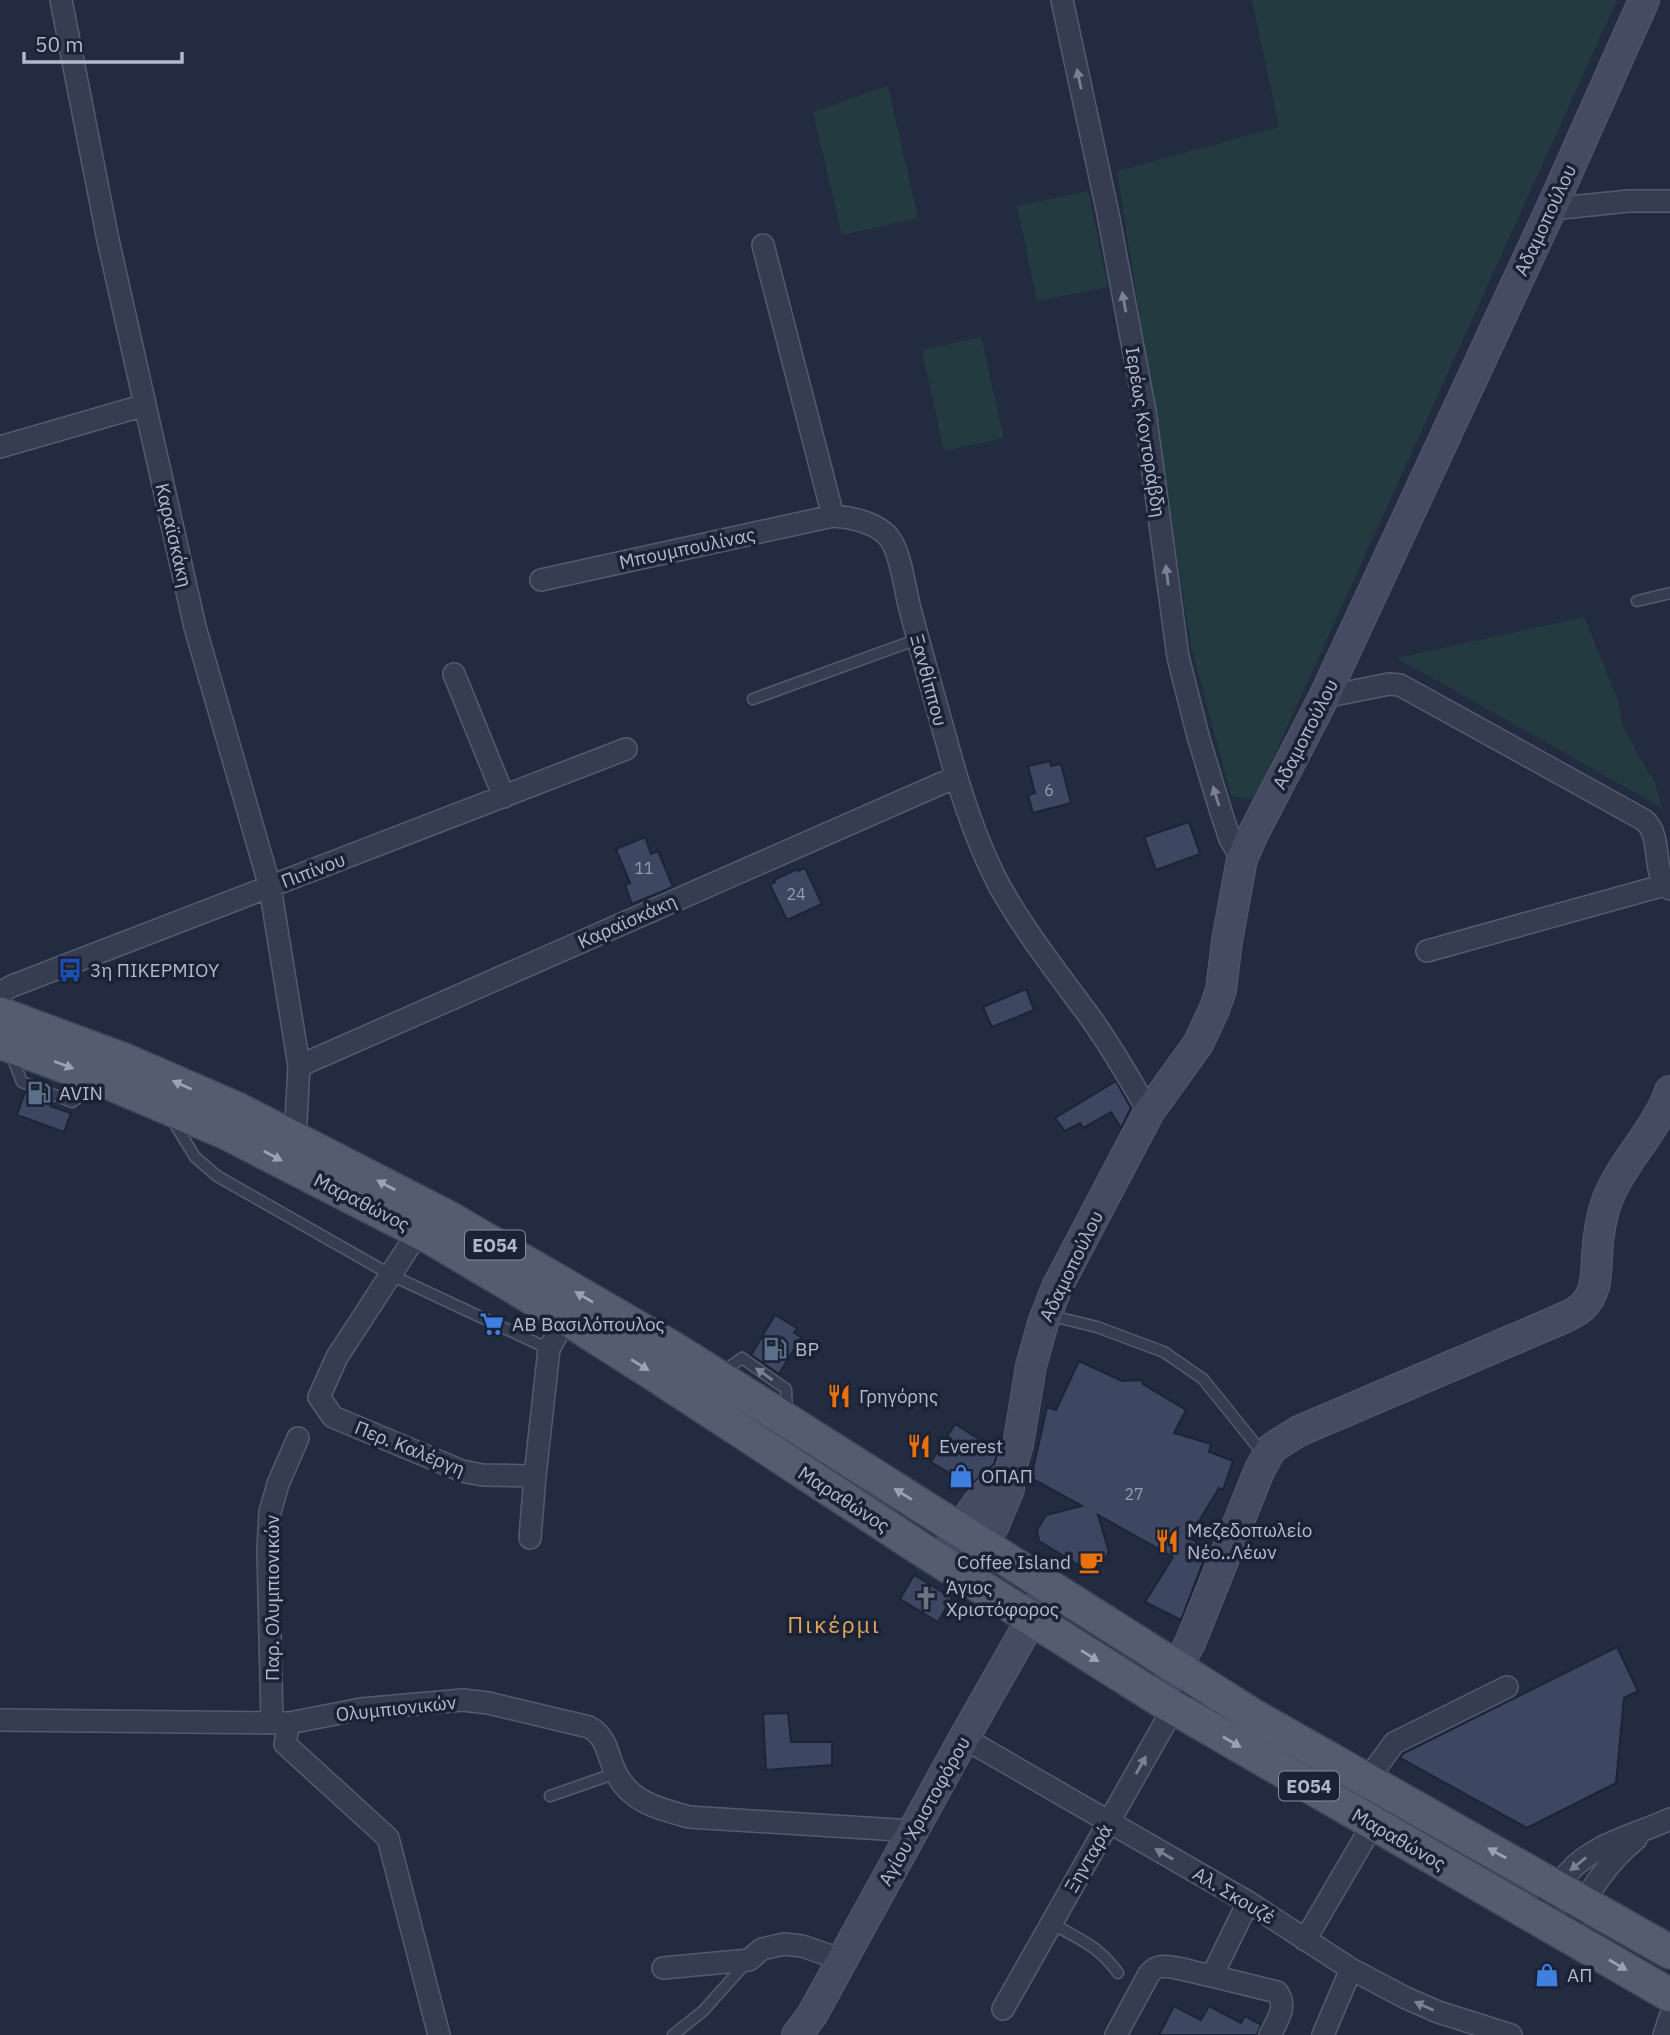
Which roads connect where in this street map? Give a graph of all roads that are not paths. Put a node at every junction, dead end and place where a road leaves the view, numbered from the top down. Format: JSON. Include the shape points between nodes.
{"nodes":[{"id":1,"x":61,"y":0,"type":"edge"},
{"id":2,"x":1062,"y":0,"type":"edge"},
{"id":3,"x":1644,"y":0,"type":"edge"},
{"id":4,"x":1670,"y":201,"type":"edge"},
{"id":5,"x":1550,"y":209,"type":"junction"},
{"id":6,"x":763,"y":245,"type":"dead end"},
{"id":7,"x":145,"y":405,"type":"junction"},
{"id":8,"x":0,"y":447,"type":"edge"},
{"id":9,"x":833,"y":516,"type":"junction"},
{"id":10,"x":541,"y":580,"type":"dead end"},
{"id":11,"x":1670,"y":593,"type":"edge"},
{"id":12,"x":1637,"y":601,"type":"dead end"},
{"id":13,"x":918,"y":639,"type":"junction"},
{"id":14,"x":454,"y":674,"type":"dead end"},
{"id":15,"x":1324,"y":696,"type":"junction"},
{"id":16,"x":754,"y":699,"type":"dead end"},
{"id":17,"x":626,"y":749,"type":"dead end"},
{"id":18,"x":956,"y":777,"type":"junction"},
{"id":19,"x":503,"y":797,"type":"junction"},
{"id":20,"x":1242,"y":859,"type":"junction"},
{"id":21,"x":270,"y":887,"type":"junction"},
{"id":22,"x":1668,"y":887,"type":"edge"},
{"id":23,"x":1427,"y":951,"type":"dead end"},
{"id":24,"x":0,"y":993,"type":"edge"},
{"id":25,"x":3,"y":1033,"type":"edge"},
{"id":26,"x":299,"y":1066,"type":"junction"},
{"id":27,"x":1670,"y":1091,"type":"edge"},
{"id":28,"x":165,"y":1106,"type":"junction"},
{"id":29,"x":1149,"y":1112,"type":"junction"},
{"id":30,"x":295,"y":1138,"type":"junction"},
{"id":31,"x":419,"y":1231,"type":"junction"},
{"id":32,"x":391,"y":1275,"type":"junction"},
{"id":33,"x":1046,"y":1314,"type":"junction"},
{"id":34,"x":566,"y":1318,"type":"junction"},
{"id":35,"x":549,"y":1349,"type":"junction"},
{"id":36,"x":298,"y":1438,"type":"dead end"},
{"id":37,"x":1266,"y":1458,"type":"junction"},
{"id":38,"x":535,"y":1476,"type":"junction"},
{"id":39,"x":971,"y":1537,"type":"junction"},
{"id":40,"x":530,"y":1538,"type":"dead end"},
{"id":41,"x":951,"y":1569,"type":"junction"},
{"id":42,"x":1050,"y":1587,"type":"junction"},
{"id":43,"x":1032,"y":1619,"type":"junction"},
{"id":44,"x":1184,"y":1672,"type":"junction"},
{"id":45,"x":1507,"y":1687,"type":"dead end"},
{"id":46,"x":1166,"y":1703,"type":"junction"},
{"id":47,"x":0,"y":1720,"type":"edge"},
{"id":48,"x":281,"y":1722,"type":"junction"},
{"id":49,"x":964,"y":1738,"type":"junction"},
{"id":50,"x":616,"y":1773,"type":"junction"},
{"id":51,"x":1367,"y":1780,"type":"junction"},
{"id":52,"x":550,"y":1796,"type":"dead end"},
{"id":53,"x":1670,"y":1819,"type":"edge"},
{"id":54,"x":1108,"y":1822,"type":"junction"},
{"id":55,"x":1373,"y":1824,"type":"junction"},
{"id":56,"x":1650,"y":1828,"type":"junction"},
{"id":57,"x":914,"y":1831,"type":"junction"},
{"id":58,"x":1570,"y":1894,"type":"junction"},
{"id":59,"x":1248,"y":1902,"type":"junction"},
{"id":60,"x":1051,"y":1923,"type":"junction"},
{"id":61,"x":1551,"y":1927,"type":"junction"},
{"id":62,"x":1305,"y":1940,"type":"junction"},
{"id":63,"x":1670,"y":1952,"type":"edge"},
{"id":64,"x":749,"y":1959,"type":"junction"},
{"id":65,"x":843,"y":1960,"type":"junction"},
{"id":66,"x":663,"y":1968,"type":"dead end"},
{"id":67,"x":1351,"y":1969,"type":"junction"},
{"id":68,"x":1118,"y":1973,"type":"dead end"},
{"id":69,"x":1212,"y":1976,"type":"junction"},
{"id":70,"x":1670,"y":1995,"type":"edge"},
{"id":71,"x":1003,"y":2009,"type":"dead end"},
{"id":72,"x":1670,"y":2017,"type":"edge"},
{"id":73,"x":1487,"y":2032,"type":"edge"},
{"id":74,"x":439,"y":2035,"type":"edge"},
{"id":75,"x":673,"y":2035,"type":"edge"},
{"id":76,"x":797,"y":2035,"type":"edge"},
{"id":77,"x":1116,"y":2035,"type":"edge"},
{"id":78,"x":1270,"y":2035,"type":"edge"},
{"id":79,"x":1322,"y":2035,"type":"edge"},
{"id":80,"x":1511,"y":2035,"type":"edge"},
{"id":81,"x":1664,"y":2035,"type":"edge"}],
"edges":[{"from":1,"to":7,"type":"street","name":"Καραϊσκάκη"},
{"from":20,"to":2,"type":"street","name":"Ιερέως Κοντοράβδη","one_way":true,"via":[[1221,812],[1178,657],[1145,412]]},
{"from":3,"to":5,"type":"street","name":"Αδαμοπούλου"},
{"from":4,"to":5,"type":"street"},
{"from":5,"to":15,"type":"street","name":"Αδαμοπούλου"},
{"from":6,"to":9,"type":"street"},
{"from":7,"to":8,"type":"street"},
{"from":7,"to":21,"type":"street","name":"Καραϊσκάκη","via":[[195,627]]},
{"from":9,"to":10,"type":"street","name":"Μπουμπουλίνας"},
{"from":9,"to":13,"type":"street","name":"Ξανθίππου","via":[[878,528],[892,540]]},
{"from":11,"to":12,"type":"lane"},
{"from":13,"to":16,"type":"lane"},
{"from":13,"to":18,"type":"street","name":"Ξανθίππου"},
{"from":14,"to":19,"type":"street"},
{"from":15,"to":20,"type":"street","name":"Αδαμοπούλου"},
{"from":15,"to":22,"type":"street","via":[[1400,685],[1644,820],[1652,830]]},
{"from":17,"to":19,"type":"street","name":"Πιπίνου"},
{"from":18,"to":26,"type":"street","name":"Καραϊσκάκη"},
{"from":18,"to":29,"type":"street","name":"Ξανθίππου","via":[[1000,886]]},
{"from":19,"to":21,"type":"street","name":"Πιπίνου"},
{"from":20,"to":29,"type":"street","name":"Αδαμοπούλου","via":[[1214,1010],[1198,1044]]},
{"from":21,"to":24,"type":"street","name":"Πιπίνου"},
{"from":21,"to":26,"type":"street","name":"Καραϊσκάκη"},
{"from":22,"to":23,"type":"street"},
{"from":25,"to":28,"type":"main road","name":"Μαραθώνος","number":"ΕΟ54","one_way":true},
{"from":30,"to":25,"type":"main road","name":"Μαραθώνος","number":"ΕΟ54","one_way":true,"via":[[175,1081],[54,1033]]},
{"from":26,"to":30,"type":"street","name":"Καραϊσκάκη"},
{"from":27,"to":37,"type":"street","via":[[1651,1131],[1609,1196],[1596,1279],[1581,1308],[1290,1436]]},
{"from":28,"to":31,"type":"main road","name":"Μαραθώνος","number":"ΕΟ54","one_way":true,"via":[[265,1151]]},
{"from":28,"to":32,"type":"lane","via":[[191,1151],[211,1172]]},
{"from":29,"to":33,"type":"street","name":"Αδαμοπούλου"},
{"from":39,"to":30,"type":"main road","name":"Μαραθώνος","number":"ΕΟ54","one_way":true,"via":[[671,1347],[449,1218]]},
{"from":31,"to":32,"type":"street"},
{"from":31,"to":34,"type":"main road","name":"Μαραθώνος","number":"ΕΟ54"},
{"from":32,"to":35,"type":"lane"},
{"from":32,"to":38,"type":"street","name":"Περ. Καλέργη","via":[[337,1357],[319,1397],[333,1417],[462,1471]]},
{"from":33,"to":37,"type":"lane","via":[[1164,1352],[1203,1379]]},
{"from":33,"to":39,"type":"street","name":"Αδαμοπούλου","via":[[1009,1475],[988,1492]]},
{"from":34,"to":35,"type":"street"},
{"from":34,"to":41,"type":"main road","name":"Μαραθώνος","number":"ΕΟ54","one_way":true},
{"from":35,"to":38,"type":"street"},
{"from":36,"to":48,"type":"street","name":"Παρ. Ολυμπιονικών","via":[[270,1512],[268,1550]]},
{"from":37,"to":44,"type":"street","via":[[1190,1643]]},
{"from":38,"to":40,"type":"street"},
{"from":39,"to":41,"type":"street","name":"Αδαμοπούλου"},
{"from":39,"to":42,"type":"main road","name":"Μαραθώνος","number":"ΕΟ54"},
{"from":41,"to":43,"type":"main road","name":"Μαραθώνος","number":"ΕΟ54"},
{"from":42,"to":43,"type":"street","name":"Αγίου Χριστοφόρου"},
{"from":42,"to":44,"type":"main road","name":"Μαραθώνος","number":"ΕΟ54"},
{"from":43,"to":46,"type":"main road","name":"Μαραθώνος","number":"ΕΟ54","one_way":true},
{"from":43,"to":49,"type":"street","name":"Αγίου Χριστοφόρου"},
{"from":44,"to":46,"type":"street"},
{"from":44,"to":51,"type":"main road","name":"Μαραθώνος","number":"ΕΟ54"},
{"from":45,"to":51,"type":"street","via":[[1394,1743]]},
{"from":54,"to":46,"type":"street","name":"Ξηνταρά","one_way":true},
{"from":46,"to":55,"type":"main road","name":"Μαραθώνος","number":"ΕΟ54","one_way":true},
{"from":47,"to":48,"type":"street","name":"Ολυμπιονικών"},
{"from":48,"to":50,"type":"street","name":"Ολυμπιονικών","via":[[361,1709],[463,1700],[488,1703],[597,1731]]},
{"from":48,"to":74,"type":"street","name":"Παρ. Ολυμπιονικών","via":[[285,1744],[388,1838]]},
{"from":49,"to":54,"type":"street","name":"Αλ. Σκουζέ"},
{"from":49,"to":57,"type":"street","name":"Αγίου Χριστοφόρου"},
{"from":50,"to":52,"type":"lane"},
{"from":50,"to":57,"type":"street","name":"Ολυμπιονικών","via":[[639,1800],[689,1817]]},
{"from":58,"to":51,"type":"main road","name":"Μαραθώνος","number":"ΕΟ54","one_way":true},
{"from":53,"to":56,"type":"street"},
{"from":59,"to":54,"type":"street","name":"Αλ. Σκουζέ","one_way":true},
{"from":54,"to":60,"type":"street","name":"Ξηνταρά"},
{"from":55,"to":61,"type":"main road","name":"Μαραθώνος","number":"ΕΟ54"},
{"from":55,"to":62,"type":"street"},
{"from":56,"to":58,"type":"street","via":[[1598,1877]]},
{"from":56,"to":58,"type":"street","one_way":true,"via":[[1591,1854],[1569,1871]]},
{"from":57,"to":65,"type":"street","name":"Αγίου Χριστοφόρου"},
{"from":58,"to":61,"type":"street"},
{"from":58,"to":61,"type":"street"},
{"from":58,"to":63,"type":"main road","name":"Μαραθώνος","number":"ΕΟ54"},
{"from":59,"to":62,"type":"street","name":"Αλ. Σκουζέ"},
{"from":59,"to":69,"type":"street"},
{"from":60,"to":68,"type":"lane","via":[[1094,1947]]},
{"from":60,"to":71,"type":"street","name":"Ξηνταρά"},
{"from":61,"to":70,"type":"main road","name":"Μαραθώνος","number":"ΕΟ54","one_way":true},
{"from":62,"to":67,"type":"street","name":"Αλ. Σκουζέ"},
{"from":64,"to":65,"type":"street","via":[[762,1949],[783,1944]]},
{"from":64,"to":66,"type":"street"},
{"from":64,"to":75,"type":"lane","via":[[703,2011]]},
{"from":65,"to":76,"type":"street","name":"Αγίου Χριστοφόρου"},
{"from":73,"to":67,"type":"street","name":"Αλ. Σκουζέ","one_way":true},
{"from":67,"to":79,"type":"street"},
{"from":69,"to":77,"type":"street","via":[[1160,1966],[1153,1970]]},
{"from":69,"to":78,"type":"street","via":[[1277,1992],[1283,2004]]},
{"from":72,"to":81,"type":"street"},
{"from":73,"to":80,"type":"street","name":"Αλ. Σκουζέ"}]}
